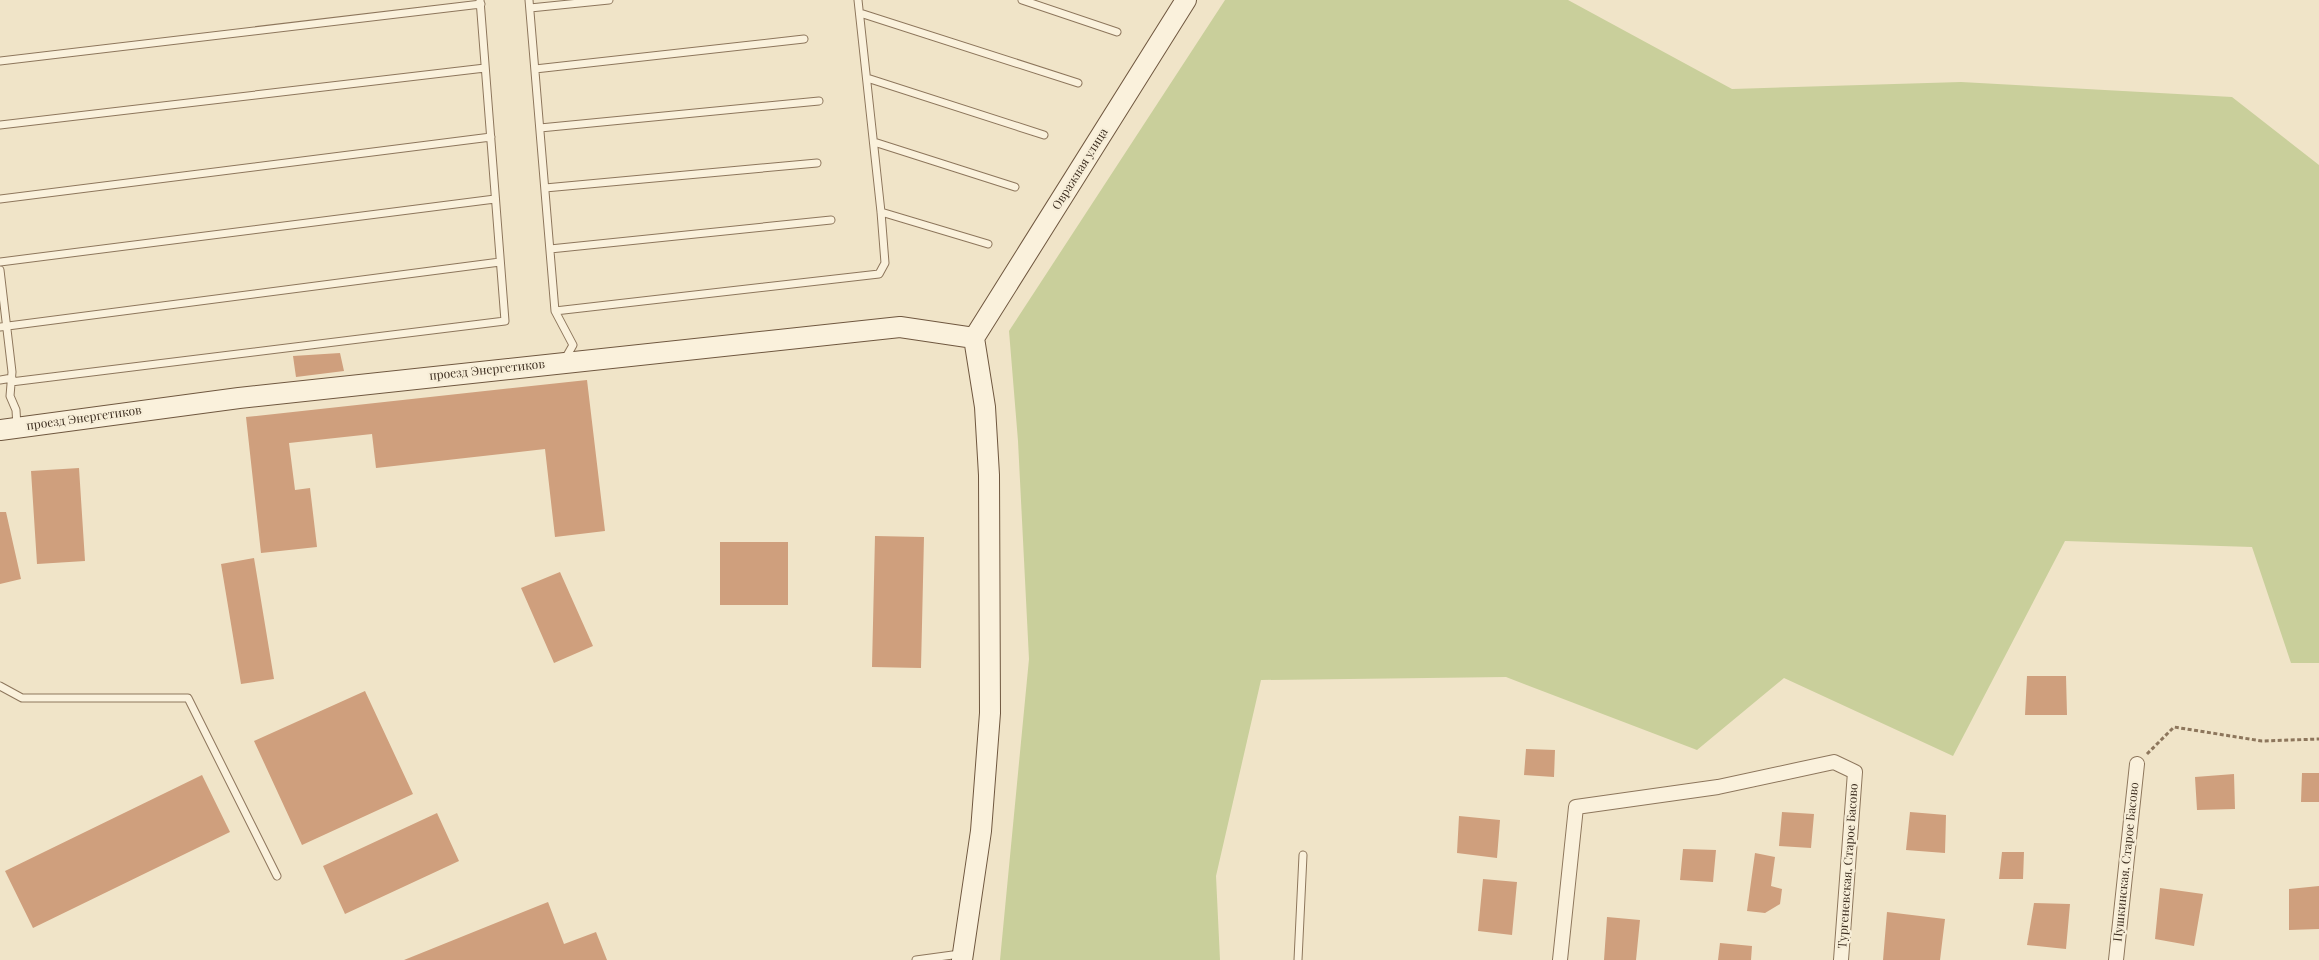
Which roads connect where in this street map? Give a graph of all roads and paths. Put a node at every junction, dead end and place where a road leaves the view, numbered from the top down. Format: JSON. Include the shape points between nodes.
{"nodes":[{"id":1,"x":609,"y":0,"type":"edge"},
{"id":2,"x":858,"y":0,"type":"edge"},
{"id":3,"x":1022,"y":0,"type":"edge"},
{"id":4,"x":1186,"y":0,"type":"edge"},
{"id":5,"x":480,"y":2,"type":"edge"},
{"id":6,"x":530,"y":4,"type":"edge"},
{"id":7,"x":860,"y":13,"type":"junction"},
{"id":8,"x":1117,"y":32,"type":"dead end"},
{"id":9,"x":804,"y":39,"type":"dead end"},
{"id":10,"x":0,"y":61,"type":"edge"},
{"id":11,"x":486,"y":68,"type":"junction"},
{"id":12,"x":535,"y":69,"type":"junction"},
{"id":13,"x":867,"y":78,"type":"junction"},
{"id":14,"x":1078,"y":84,"type":"dead end"},
{"id":15,"x":819,"y":101,"type":"dead end"},
{"id":16,"x":0,"y":125,"type":"edge"},
{"id":17,"x":540,"y":128,"type":"junction"},
{"id":18,"x":1044,"y":135,"type":"dead end"},
{"id":19,"x":490,"y":137,"type":"junction"},
{"id":20,"x":874,"y":142,"type":"junction"},
{"id":21,"x":818,"y":163,"type":"dead end"},
{"id":22,"x":1015,"y":187,"type":"dead end"},
{"id":23,"x":545,"y":188,"type":"junction"},
{"id":24,"x":0,"y":199,"type":"edge"},
{"id":25,"x":495,"y":199,"type":"junction"},
{"id":26,"x":881,"y":212,"type":"junction"},
{"id":27,"x":830,"y":220,"type":"dead end"},
{"id":28,"x":988,"y":244,"type":"dead end"},
{"id":29,"x":550,"y":249,"type":"junction"},
{"id":30,"x":0,"y":262,"type":"edge"},
{"id":31,"x":500,"y":262,"type":"junction"},
{"id":32,"x":0,"y":270,"type":"edge"},
{"id":33,"x":0,"y":275,"type":"edge"},
{"id":34,"x":555,"y":311,"type":"junction"},
{"id":35,"x":3,"y":327,"type":"edge"},
{"id":36,"x":974,"y":338,"type":"junction"},
{"id":37,"x":564,"y":362,"type":"junction"},
{"id":38,"x":0,"y":380,"type":"edge"},
{"id":39,"x":11,"y":380,"type":"junction"},
{"id":40,"x":9,"y":428,"type":"edge"},
{"id":41,"x":0,"y":686,"type":"edge"},
{"id":42,"x":2319,"y":739,"type":"edge"},
{"id":43,"x":2137,"y":764,"type":"joint"},
{"id":44,"x":1303,"y":855,"type":"dead end"},
{"id":45,"x":277,"y":876,"type":"dead end"},
{"id":46,"x":963,"y":957,"type":"edge"},
{"id":47,"x":916,"y":960,"type":"edge"},
{"id":48,"x":1298,"y":960,"type":"edge"},
{"id":49,"x":1560,"y":960,"type":"edge"},
{"id":50,"x":1841,"y":960,"type":"edge"},
{"id":51,"x":2116,"y":960,"type":"edge"}],
"edges":[{"from":1,"to":6,"type":"lane"},
{"from":2,"to":7,"type":"lane"},
{"from":3,"to":8,"type":"lane"},
{"from":4,"to":36,"type":"street","name":"Овражная улица"},
{"from":5,"to":10,"type":"lane"},
{"from":5,"to":11,"type":"lane"},
{"from":6,"to":12,"type":"lane"},
{"from":7,"to":13,"type":"lane"},
{"from":7,"to":14,"type":"lane"},
{"from":9,"to":12,"type":"lane"},
{"from":11,"to":16,"type":"lane"},
{"from":11,"to":19,"type":"lane"},
{"from":12,"to":17,"type":"lane"},
{"from":13,"to":18,"type":"lane"},
{"from":13,"to":20,"type":"lane"},
{"from":15,"to":17,"type":"lane"},
{"from":17,"to":23,"type":"lane"},
{"from":19,"to":24,"type":"lane"},
{"from":19,"to":25,"type":"lane"},
{"from":20,"to":22,"type":"lane"},
{"from":20,"to":26,"type":"lane"},
{"from":21,"to":23,"type":"lane"},
{"from":23,"to":29,"type":"lane"},
{"from":25,"to":30,"type":"lane"},
{"from":25,"to":31,"type":"lane"},
{"from":26,"to":28,"type":"lane"},
{"from":26,"to":34,"type":"lane","via":[[885,263],[879,274]]},
{"from":27,"to":29,"type":"lane"},
{"from":29,"to":34,"type":"lane"},
{"from":31,"to":35,"type":"lane"},
{"from":31,"to":39,"type":"lane","via":[[504,321]]},
{"from":32,"to":33,"type":"lane"},
{"from":33,"to":35,"type":"lane"},
{"from":34,"to":37,"type":"lane","via":[[573,345]]},
{"from":35,"to":39,"type":"lane"},
{"from":36,"to":37,"type":"street","name":"проезд Энергетиков","via":[[900,326]]},
{"from":36,"to":46,"type":"street","via":[[985,407],[989,475],[990,712],[981,831]]},
{"from":37,"to":40,"type":"street","name":"проезд Энергетиков","via":[[239,398]]},
{"from":38,"to":39,"type":"lane"},
{"from":39,"to":40,"type":"lane","via":[[10,396],[16,410]]},
{"from":41,"to":45,"type":"lane","via":[[22,698],[188,698]]},
{"from":42,"to":43,"type":"path","via":[[2262,741],[2174,727]]},
{"from":43,"to":51,"type":"street","name":"Пушкинская, Старое Басово"},
{"from":44,"to":48,"type":"lane"},
{"from":46,"to":47,"type":"lane"},
{"from":49,"to":50,"type":"street","name":"Тургеневская, Старое Басово","via":[[1576,807],[1718,786],[1834,762],[1855,772]]}]}
